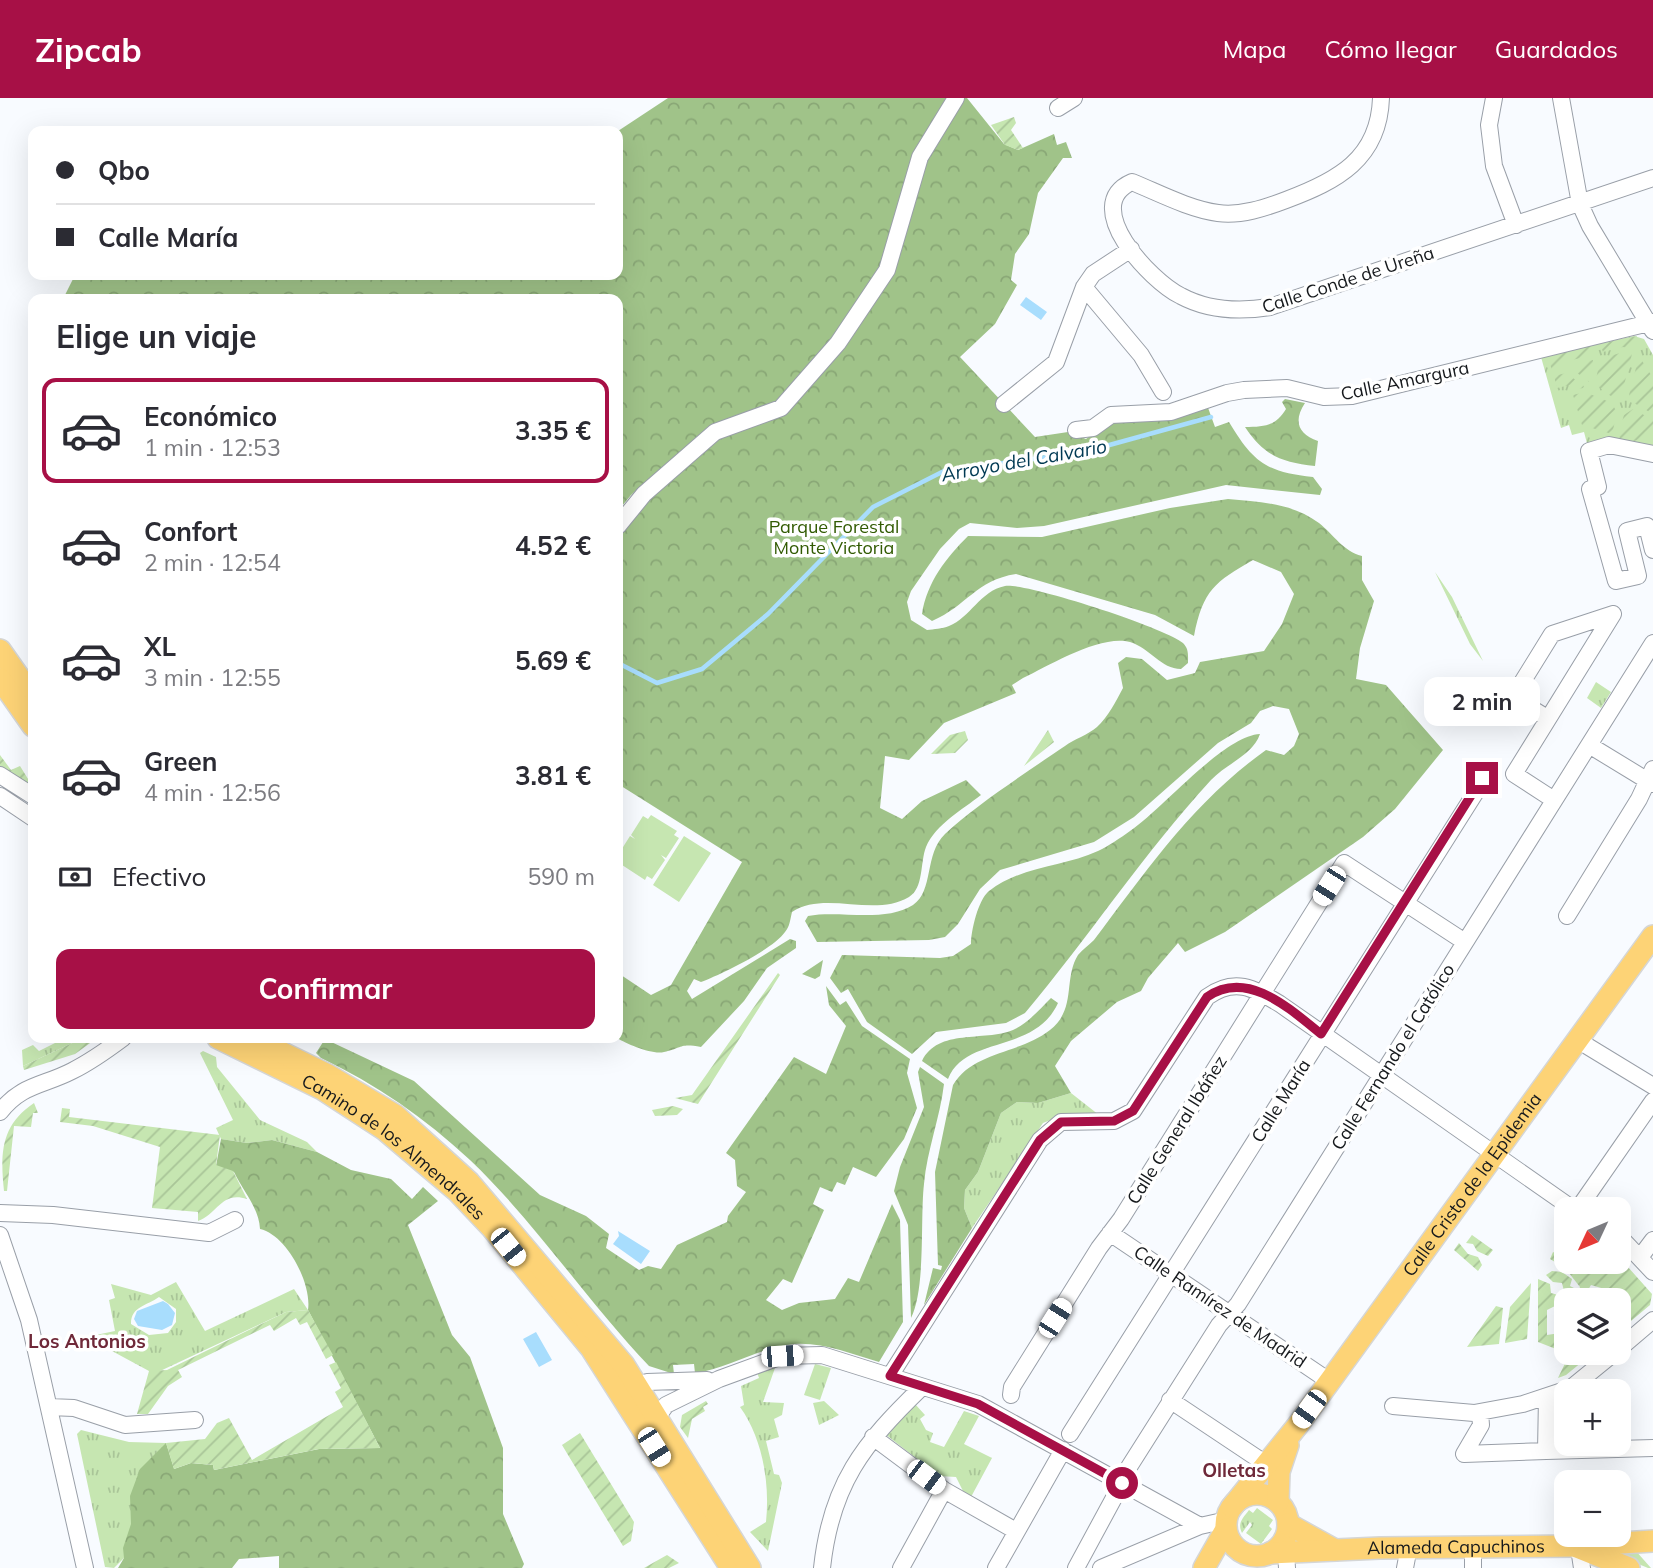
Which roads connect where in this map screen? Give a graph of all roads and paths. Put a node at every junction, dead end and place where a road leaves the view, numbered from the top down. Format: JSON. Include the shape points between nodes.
{"nodes":[{"id":1,"x":956,"y":98,"type":"edge"},
{"id":2,"x":1074,"y":98,"type":"edge"},
{"id":3,"x":1381,"y":98,"type":"edge"},
{"id":4,"x":1494,"y":98,"type":"edge"},
{"id":5,"x":1561,"y":98,"type":"edge"},
{"id":6,"x":1058,"y":108,"type":"dead end"},
{"id":7,"x":1653,"y":178,"type":"edge"},
{"id":8,"x":1580,"y":204,"type":"junction"},
{"id":9,"x":1516,"y":225,"type":"junction"},
{"id":10,"x":1130,"y":249,"type":"junction"},
{"id":11,"x":1084,"y":287,"type":"junction"},
{"id":12,"x":1652,"y":325,"type":"edge"},
{"id":13,"x":1163,"y":392,"type":"dead end"},
{"id":14,"x":1004,"y":404,"type":"dead end"},
{"id":15,"x":1076,"y":430,"type":"dead end"},
{"id":16,"x":1653,"y":454,"type":"edge"},
{"id":17,"x":623,"y":521,"type":"edge"},
{"id":18,"x":1653,"y":550,"type":"edge"},
{"id":19,"x":1653,"y":643,"type":"edge"},
{"id":20,"x":0,"y":650,"type":"edge"},
{"id":21,"x":0,"y":679,"type":"edge"},
{"id":22,"x":28,"y":690,"type":"edge"},
{"id":23,"x":1548,"y":718,"type":"junction"},
{"id":24,"x":28,"y":719,"type":"edge"},
{"id":25,"x":1588,"y":745,"type":"junction"},
{"id":26,"x":1491,"y":768,"type":"dead end"},
{"id":27,"x":0,"y":775,"type":"edge"},
{"id":28,"x":1651,"y":778,"type":"edge"},
{"id":29,"x":28,"y":793,"type":"edge"},
{"id":30,"x":1554,"y":800,"type":"junction"},
{"id":31,"x":2,"y":801,"type":"edge"},
{"id":32,"x":28,"y":815,"type":"edge"},
{"id":33,"x":1403,"y":903,"type":"junction"},
{"id":34,"x":1567,"y":916,"type":"dead end"},
{"id":35,"x":1653,"y":936,"type":"edge"},
{"id":36,"x":1465,"y":942,"type":"junction"},
{"id":37,"x":1262,"y":993,"type":"junction"},
{"id":38,"x":1321,"y":1034,"type":"junction"},
{"id":39,"x":1579,"y":1041,"type":"junction"},
{"id":40,"x":116,"y":1043,"type":"edge"},
{"id":41,"x":228,"y":1043,"type":"edge"},
{"id":42,"x":285,"y":1045,"type":"edge"},
{"id":43,"x":1381,"y":1077,"type":"junction"},
{"id":44,"x":1653,"y":1086,"type":"edge"},
{"id":45,"x":1653,"y":1101,"type":"edge"},
{"id":46,"x":0,"y":1112,"type":"edge"},
{"id":47,"x":1496,"y":1154,"type":"junction"},
{"id":48,"x":1558,"y":1197,"type":"edge"},
{"id":49,"x":1584,"y":1197,"type":"edge"},
{"id":50,"x":0,"y":1213,"type":"edge"},
{"id":51,"x":235,"y":1220,"type":"dead end"},
{"id":52,"x":1111,"y":1234,"type":"junction"},
{"id":53,"x":1653,"y":1240,"type":"edge"},
{"id":54,"x":2,"y":1247,"type":"edge"},
{"id":55,"x":1631,"y":1247,"type":"edge"},
{"id":56,"x":1641,"y":1256,"type":"junction"},
{"id":57,"x":1653,"y":1272,"type":"edge"},
{"id":58,"x":1172,"y":1275,"type":"junction"},
{"id":59,"x":1230,"y":1314,"type":"junction"},
{"id":60,"x":1653,"y":1321,"type":"edge"},
{"id":61,"x":1631,"y":1339,"type":"edge"},
{"id":62,"x":1600,"y":1365,"type":"edge"},
{"id":63,"x":896,"y":1378,"type":"junction"},
{"id":64,"x":719,"y":1379,"type":"junction"},
{"id":65,"x":1329,"y":1381,"type":"junction"},
{"id":66,"x":638,"y":1387,"type":"junction"},
{"id":67,"x":922,"y":1387,"type":"junction"},
{"id":68,"x":1011,"y":1395,"type":"dead end"},
{"id":69,"x":1547,"y":1397,"type":"junction"},
{"id":70,"x":1170,"y":1400,"type":"junction"},
{"id":71,"x":903,"y":1405,"type":"junction"},
{"id":72,"x":1394,"y":1406,"type":"dead end"},
{"id":73,"x":49,"y":1407,"type":"junction"},
{"id":74,"x":661,"y":1412,"type":"junction"},
{"id":75,"x":1480,"y":1412,"type":"junction"},
{"id":76,"x":195,"y":1420,"type":"dead end"},
{"id":77,"x":1292,"y":1433,"type":"junction"},
{"id":78,"x":1070,"y":1434,"type":"dead end"},
{"id":79,"x":873,"y":1437,"type":"junction"},
{"id":80,"x":1653,"y":1448,"type":"edge"},
{"id":81,"x":1063,"y":1450,"type":"junction"},
{"id":82,"x":1546,"y":1451,"type":"junction"},
{"id":83,"x":1266,"y":1464,"type":"junction"},
{"id":84,"x":1129,"y":1467,"type":"dead end"},
{"id":85,"x":1122,"y":1483,"type":"junction"},
{"id":86,"x":944,"y":1490,"type":"junction"},
{"id":87,"x":1278,"y":1502,"type":"junction"},
{"id":88,"x":1228,"y":1519,"type":"junction"},
{"id":89,"x":1288,"y":1524,"type":"junction"},
{"id":90,"x":1200,"y":1526,"type":"junction"},
{"id":91,"x":1016,"y":1531,"type":"junction"},
{"id":92,"x":1566,"y":1547,"type":"edge"},
{"id":93,"x":1575,"y":1547,"type":"edge"},
{"id":94,"x":1577,"y":1547,"type":"edge"},
{"id":95,"x":1335,"y":1550,"type":"junction"},
{"id":96,"x":1274,"y":1557,"type":"edge"},
{"id":97,"x":1473,"y":1557,"type":"edge"},
{"id":98,"x":1407,"y":1558,"type":"edge"},
{"id":99,"x":85,"y":1568,"type":"edge"},
{"id":100,"x":731,"y":1568,"type":"edge"},
{"id":101,"x":750,"y":1568,"type":"edge"},
{"id":102,"x":821,"y":1568,"type":"edge"},
{"id":103,"x":901,"y":1568,"type":"edge"},
{"id":104,"x":996,"y":1568,"type":"edge"},
{"id":105,"x":1076,"y":1568,"type":"edge"},
{"id":106,"x":1101,"y":1568,"type":"edge"},
{"id":107,"x":1204,"y":1568,"type":"edge"},
{"id":108,"x":1230,"y":1568,"type":"edge"},
{"id":109,"x":1582,"y":1568,"type":"edge"},
{"id":110,"x":1629,"y":1568,"type":"edge"}],
"edges":[{"from":1,"to":17,"type":"street","via":[[920,157],[887,270],[838,343],[781,408],[715,432],[644,494]]},
{"from":2,"to":6,"type":"street"},
{"from":3,"to":10,"type":"street","name":"Calle Conde de Ureña","via":[[1378,127],[1348,169],[1321,187],[1268,206],[1218,213],[1132,182],[1120,187],[1113,195],[1111,211]]},
{"from":4,"to":9,"type":"street","via":[[1489,125],[1494,166]]},
{"from":5,"to":8,"type":"street"},
{"from":7,"to":8,"type":"street","name":"Calle Conde de Ureña"},
{"from":8,"to":9,"type":"street","name":"Calle Conde de Ureña"},
{"from":8,"to":12,"type":"street"},
{"from":9,"to":10,"type":"street","name":"Calle Conde de Ureña","via":[[1270,307],[1245,311],[1179,296],[1151,274]]},
{"from":10,"to":11,"type":"street","via":[[1093,274]]},
{"from":11,"to":13,"type":"street","via":[[1141,355]]},
{"from":11,"to":14,"type":"street","via":[[1056,362]]},
{"from":12,"to":15,"type":"street","name":"Calle Amargura","via":[[1352,396],[1324,397],[1287,388],[1244,390],[1171,412],[1111,415],[1093,428]]},
{"from":16,"to":18,"type":"street","via":[[1609,445],[1589,451],[1598,487],[1590,489],[1616,581],[1638,576],[1627,531],[1647,526]]},
{"from":19,"to":25,"type":"street","name":"Calle Fernando el Católico"},
{"from":20,"to":22,"type":"main road"},
{"from":21,"to":24,"type":"main road"},
{"from":23,"to":23,"type":"street","via":[[1613,614],[1552,634],[1513,697]]},
{"from":23,"to":30,"type":"street","via":[[1514,774]]},
{"from":25,"to":28,"type":"street"},
{"from":25,"to":30,"type":"street","name":"Calle Fernando el Católico"},
{"from":26,"to":33,"type":"street","name":"Calle María"},
{"from":27,"to":29,"type":"street"},
{"from":28,"to":34,"type":"street"},
{"from":30,"to":36,"type":"street","name":"Calle Fernando el Católico"},
{"from":31,"to":32,"type":"street"},
{"from":33,"to":36,"type":"street"},
{"from":33,"to":37,"type":"street","name":"Calle General Ibáñez","via":[[1344,863]]},
{"from":33,"to":38,"type":"street","name":"Calle María"},
{"from":35,"to":39,"type":"main road","name":"Calle Cristo de la Epidemia"},
{"from":36,"to":43,"type":"street","name":"Calle Fernando el Católico"},
{"from":37,"to":38,"type":"street"},
{"from":37,"to":52,"type":"street","name":"Calle General Ibáñez"},
{"from":37,"to":63,"type":"street","via":[[1240,985],[1221,987],[1207,997],[1133,1111],[1114,1121],[1061,1122],[1049,1130]]},
{"from":38,"to":43,"type":"street"},
{"from":38,"to":58,"type":"street","name":"Calle María"},
{"from":39,"to":44,"type":"street"},
{"from":39,"to":47,"type":"main road","name":"Calle Cristo de la Epidemia"},
{"from":40,"to":46,"type":"street","via":[[69,1073],[13,1096]]},
{"from":41,"to":66,"type":"main road","name":"Camino de los Almendrales","via":[[323,1089],[425,1163],[492,1228],[591,1348]]},
{"from":42,"to":66,"type":"main road","name":"Camino de los Almendrales","via":[[395,1115],[437,1151],[502,1217],[603,1337]]},
{"from":43,"to":47,"type":"street"},
{"from":43,"to":59,"type":"street","name":"Calle Fernando el Católico"},
{"from":45,"to":49,"type":"street"},
{"from":47,"to":48,"type":"street"},
{"from":47,"to":65,"type":"main road","name":"Calle Cristo de la Epidemia"},
{"from":50,"to":51,"type":"street","via":[[209,1233]]},
{"from":52,"to":58,"type":"street","name":"Calle Ramírez de Madrid"},
{"from":52,"to":68,"type":"street","name":"Calle General Ibáñez"},
{"from":53,"to":56,"type":"street"},
{"from":54,"to":73,"type":"street","via":[[29,1320]]},
{"from":55,"to":56,"type":"street"},
{"from":56,"to":57,"type":"street"},
{"from":58,"to":59,"type":"street","name":"Calle Ramírez de Madrid"},
{"from":58,"to":78,"type":"street","name":"Calle María"},
{"from":59,"to":65,"type":"street","name":"Calle Ramírez de Madrid"},
{"from":59,"to":70,"type":"street","name":"Calle Fernando el Católico"},
{"from":60,"to":61,"type":"street"},
{"from":62,"to":69,"type":"street","via":[[1571,1388]]},
{"from":63,"to":64,"type":"street","via":[[822,1355],[803,1355],[782,1356]]},
{"from":63,"to":67,"type":"street"},
{"from":63,"to":71,"type":"street","via":[[906,1395]]},
{"from":64,"to":66,"type":"street"},
{"from":64,"to":74,"type":"street"},
{"from":65,"to":77,"type":"main road","name":"Calle Cristo de la Epidemia"},
{"from":66,"to":74,"type":"main road","name":"Camino de los Almendrales"},
{"from":66,"to":100,"type":"main road","name":"Camino de los Almendrales"},
{"from":67,"to":71,"type":"street"},
{"from":67,"to":81,"type":"street","via":[[978,1404]]},
{"from":69,"to":75,"type":"street"},
{"from":69,"to":82,"type":"street"},
{"from":70,"to":83,"type":"street"},
{"from":70,"to":84,"type":"street","name":"Calle Fernando el Católico"},
{"from":71,"to":79,"type":"street"},
{"from":72,"to":75,"type":"street"},
{"from":73,"to":76,"type":"street","via":[[74,1408],[125,1425]]},
{"from":73,"to":99,"type":"street"},
{"from":74,"to":101,"type":"main road","name":"Camino de los Almendrales"},
{"from":75,"to":82,"type":"street","via":[[1481,1425],[1464,1454]]},
{"from":77,"to":83,"type":"main road","name":"Calle Cristo de la Epidemia"},
{"from":77,"to":87,"type":"main road","name":"Calle Cristo de la Epidemia","via":[[1279,1472]]},
{"from":79,"to":86,"type":"street"},
{"from":79,"to":102,"type":"street","via":[[844,1483],[825,1538]]},
{"from":80,"to":82,"type":"street"},
{"from":81,"to":85,"type":"street"},
{"from":81,"to":91,"type":"street"},
{"from":83,"to":88,"type":"main road","name":"Calle Cristo de la Epidemia"},
{"from":85,"to":90,"type":"street"},
{"from":85,"to":105,"type":"street"},
{"from":86,"to":91,"type":"street"},
{"from":86,"to":103,"type":"street"},
{"from":87,"to":88,"type":"main road","via":[[1267,1495],[1242,1498]]},
{"from":87,"to":89,"type":"main road"},
{"from":88,"to":90,"type":"street"},
{"from":88,"to":96,"type":"main road","via":[[1231,1541],[1239,1550]]},
{"from":88,"to":107,"type":"main road","name":"Calle Cristo de la Epidemia"},
{"from":89,"to":95,"type":"main road"},
{"from":89,"to":96,"type":"main road"},
{"from":90,"to":106,"type":"street"},
{"from":91,"to":104,"type":"street"},
{"from":92,"to":97,"type":"main road","name":"Alameda Capuchinos"},
{"from":93,"to":109,"type":"street"},
{"from":94,"to":110,"type":"main road","name":"Alameda Capuchinos"},
{"from":95,"to":96,"type":"main road","name":"Alameda Capuchinos"},
{"from":95,"to":98,"type":"main road","name":"Alameda Capuchinos"},
{"from":96,"to":108,"type":"main road"},
{"from":97,"to":98,"type":"main road","name":"Alameda Capuchinos"}]}
